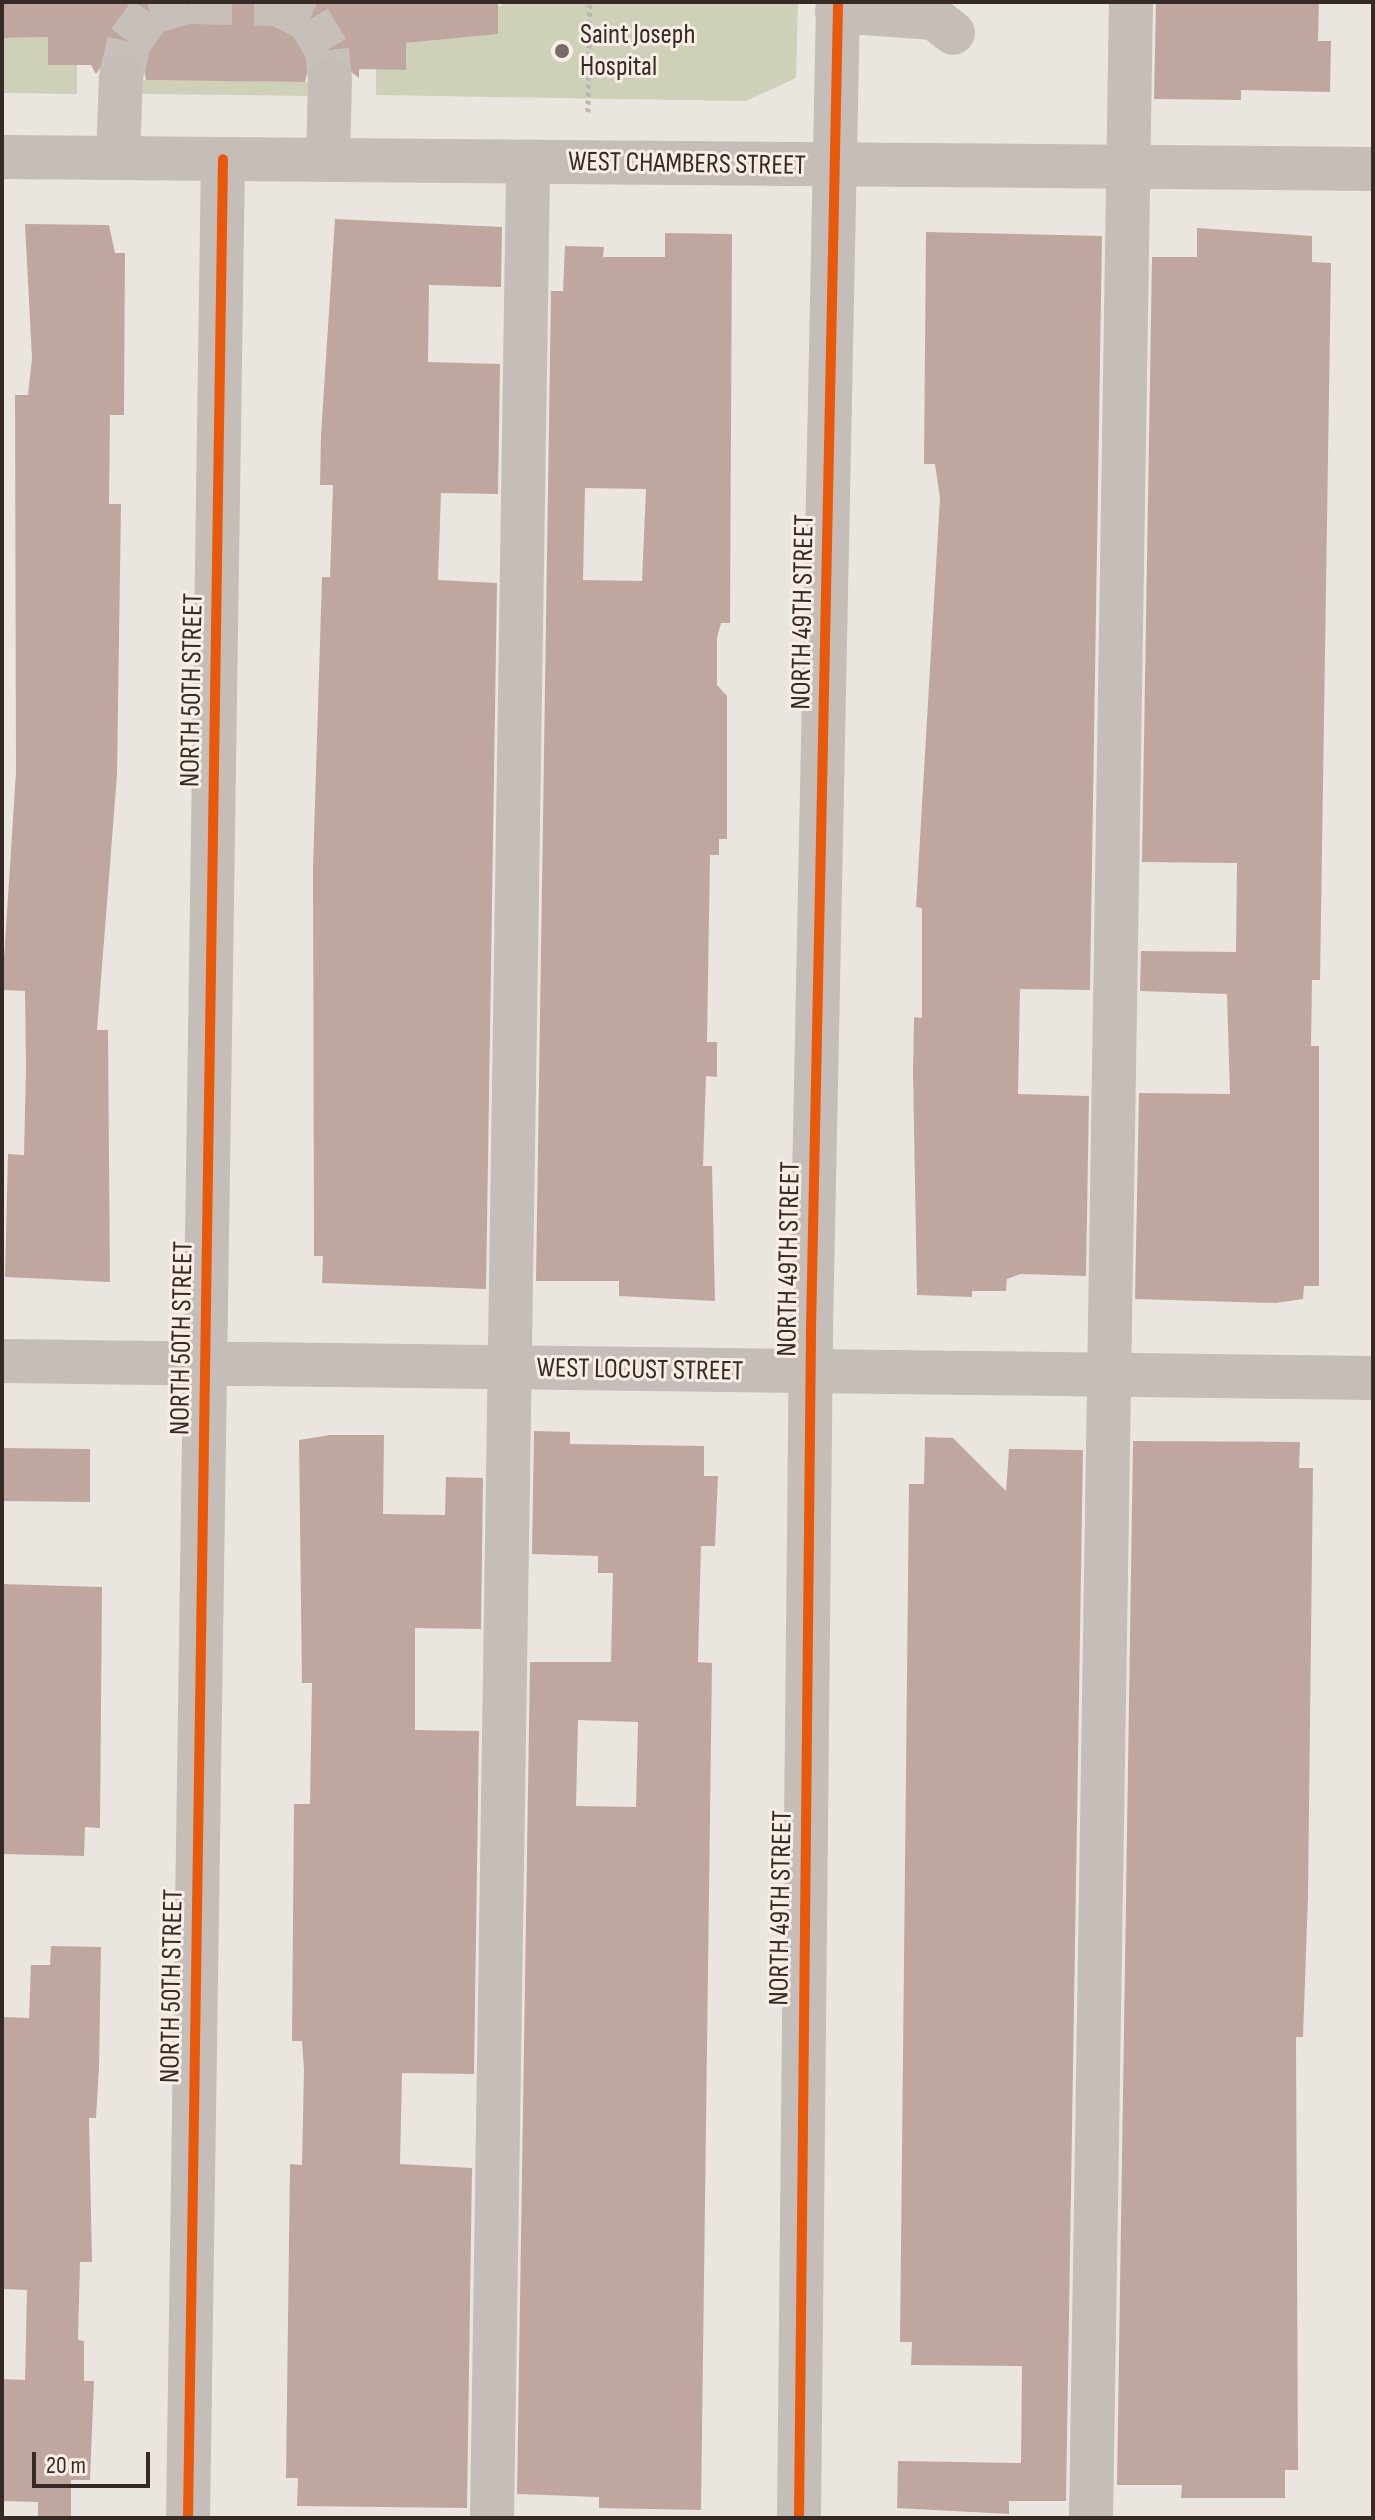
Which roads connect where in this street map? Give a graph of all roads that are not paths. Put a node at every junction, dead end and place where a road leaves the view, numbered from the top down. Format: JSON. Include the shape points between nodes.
{"nodes":[{"id":1,"x":1131,"y":2,"type":"edge"},
{"id":2,"x":838,"y":6,"type":"edge"},
{"id":3,"x":953,"y":33,"type":"dead end"},
{"id":4,"x":121,"y":77,"type":"tunnel mouth"},
{"id":5,"x":330,"y":80,"type":"tunnel mouth"},
{"id":6,"x":2,"y":157,"type":"edge"},
{"id":7,"x":118,"y":158,"type":"junction"},
{"id":8,"x":223,"y":159,"type":"junction"},
{"id":9,"x":328,"y":160,"type":"junction"},
{"id":10,"x":528,"y":162,"type":"junction"},
{"id":11,"x":835,"y":166,"type":"junction"},
{"id":12,"x":1129,"y":168,"type":"junction"},
{"id":13,"x":1373,"y":169,"type":"edge"},
{"id":14,"x":2,"y":1361,"type":"edge"},
{"id":15,"x":205,"y":1364,"type":"junction"},
{"id":16,"x":510,"y":1368,"type":"junction"},
{"id":17,"x":811,"y":1372,"type":"junction"},
{"id":18,"x":1113,"y":1378,"type":"junction"},
{"id":19,"x":1373,"y":1378,"type":"edge"},
{"id":20,"x":188,"y":2518,"type":"edge"},
{"id":21,"x":492,"y":2518,"type":"edge"},
{"id":22,"x":799,"y":2518,"type":"edge"},
{"id":23,"x":1091,"y":2518,"type":"edge"}],
"edges":[{"from":1,"to":12,"type":"street"},
{"from":2,"to":3,"type":"street","via":[[934,18]]},
{"from":2,"to":11,"type":"street","name":"NORTH 49TH STREET"},
{"from":4,"to":7,"type":"street"},
{"from":5,"to":9,"type":"street"},
{"from":6,"to":7,"type":"street","name":"WEST CHAMBERS STREET"},
{"from":7,"to":8,"type":"street","name":"WEST CHAMBERS STREET"},
{"from":8,"to":9,"type":"street","name":"WEST CHAMBERS STREET"},
{"from":8,"to":15,"type":"street","name":"NORTH 50TH STREET"},
{"from":9,"to":10,"type":"street","name":"WEST CHAMBERS STREET"},
{"from":10,"to":11,"type":"street","name":"WEST CHAMBERS STREET"},
{"from":10,"to":16,"type":"street"},
{"from":11,"to":12,"type":"street","name":"WEST CHAMBERS STREET"},
{"from":11,"to":17,"type":"street","name":"NORTH 49TH STREET"},
{"from":12,"to":13,"type":"street","name":"WEST CHAMBERS STREET"},
{"from":12,"to":18,"type":"street"},
{"from":14,"to":15,"type":"street","name":"WEST LOCUST STREET"},
{"from":15,"to":16,"type":"street","name":"WEST LOCUST STREET"},
{"from":15,"to":20,"type":"street","name":"NORTH 50TH STREET"},
{"from":16,"to":17,"type":"street","name":"WEST LOCUST STREET"},
{"from":16,"to":21,"type":"street"},
{"from":17,"to":18,"type":"street","name":"WEST LOCUST STREET"},
{"from":17,"to":22,"type":"street","name":"NORTH 49TH STREET"},
{"from":18,"to":19,"type":"street","name":"WEST LOCUST STREET"},
{"from":18,"to":23,"type":"street"}]}
